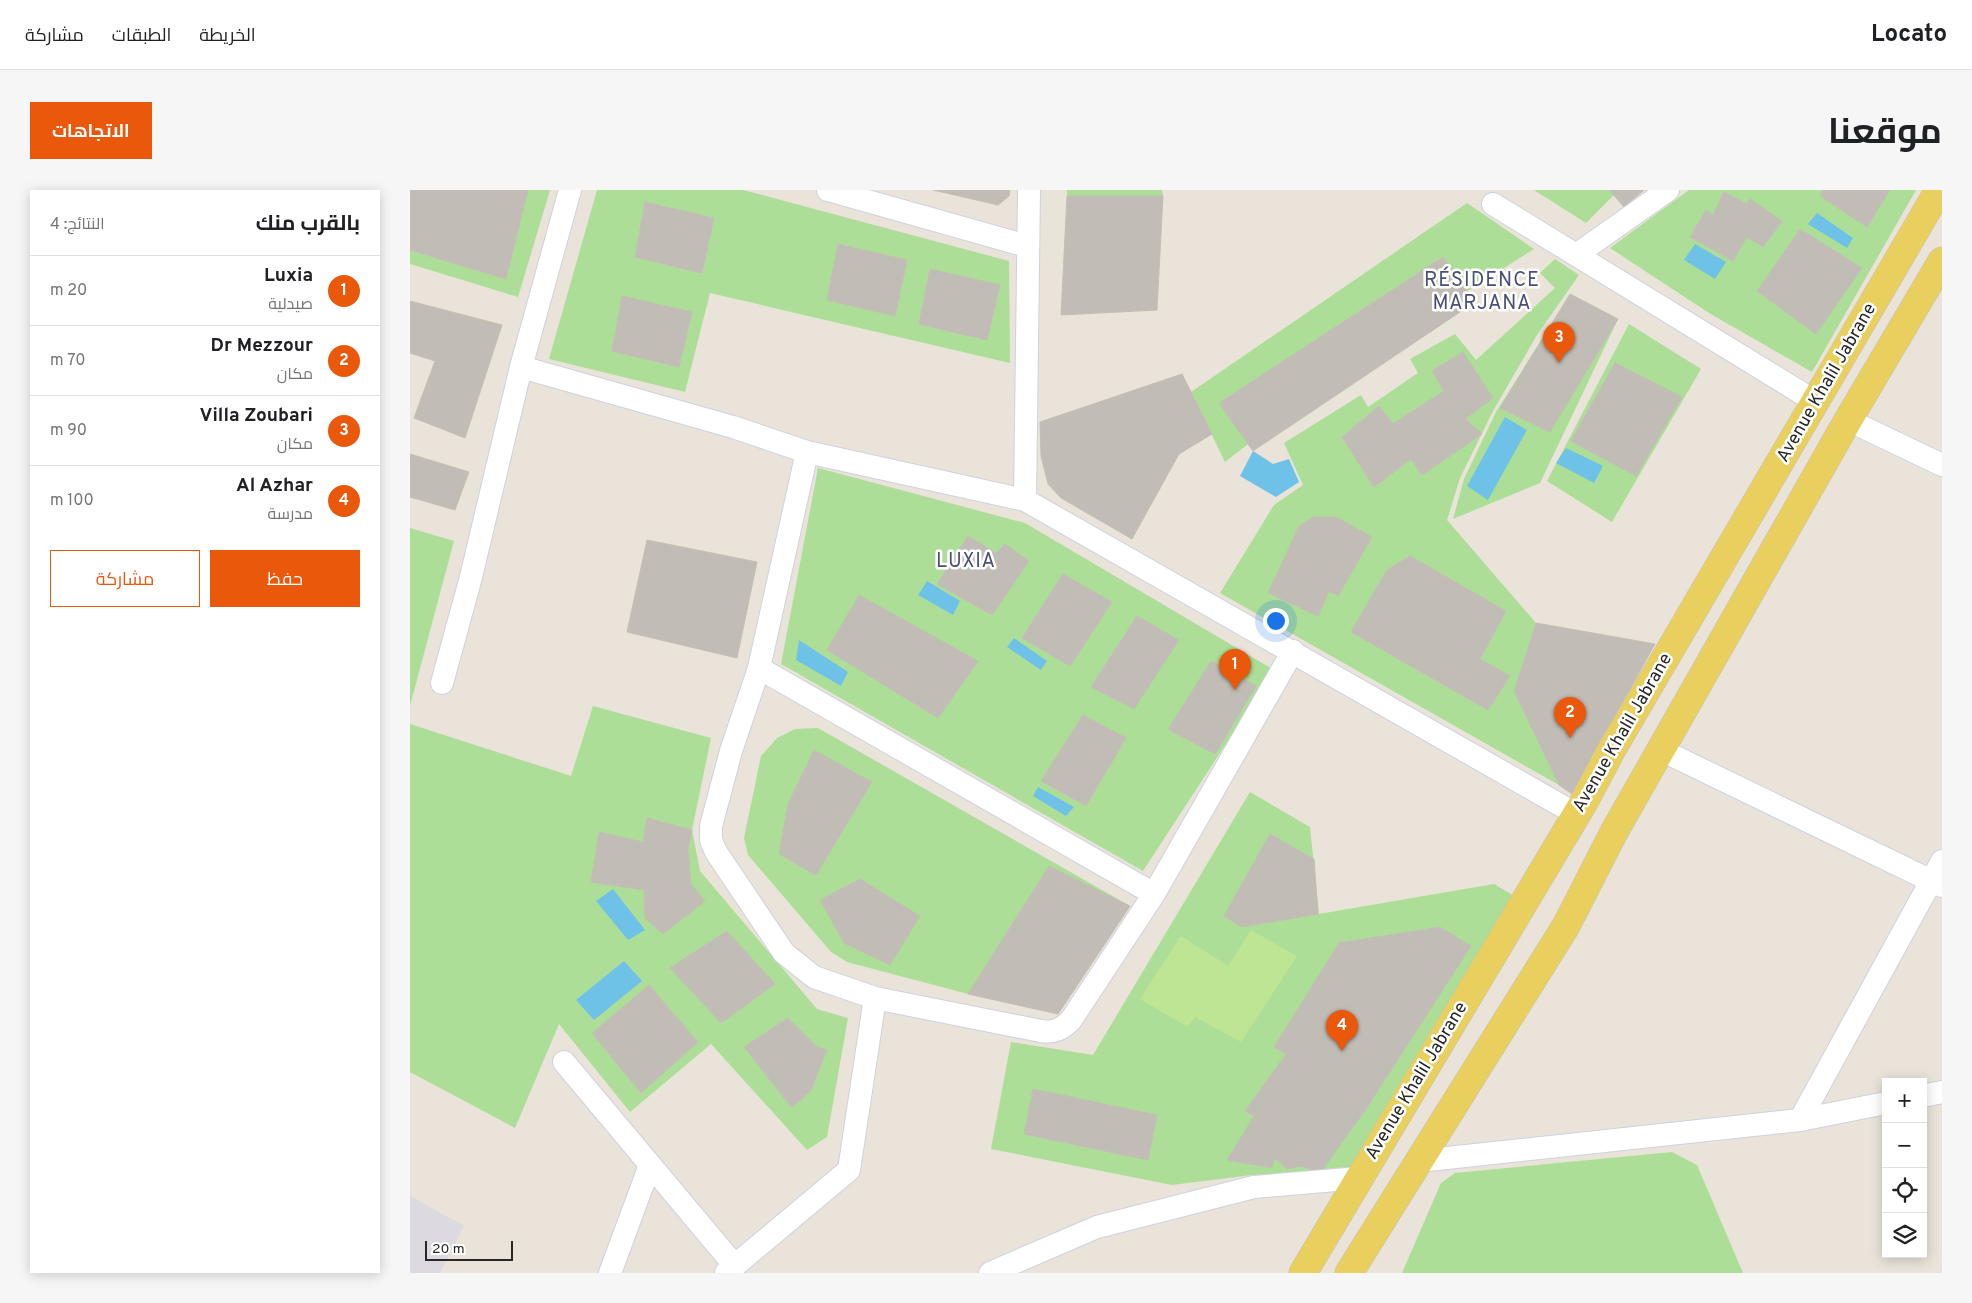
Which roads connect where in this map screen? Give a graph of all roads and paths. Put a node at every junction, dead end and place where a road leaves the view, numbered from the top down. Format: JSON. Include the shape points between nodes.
{"nodes":[{"id":1,"x":570,"y":190,"type":"edge"},
{"id":2,"x":828,"y":190,"type":"edge"},
{"id":3,"x":1029,"y":190,"type":"edge"},
{"id":4,"x":1668,"y":190,"type":"edge"},
{"id":5,"x":1939,"y":190,"type":"edge"},
{"id":6,"x":1493,"y":204,"type":"dead end"},
{"id":7,"x":1027,"y":246,"type":"junction"},
{"id":8,"x":1576,"y":255,"type":"junction"},
{"id":9,"x":1942,"y":261,"type":"edge"},
{"id":10,"x":521,"y":367,"type":"junction"},
{"id":11,"x":1816,"y":402,"type":"junction"},
{"id":12,"x":1848,"y":420,"type":"junction"},
{"id":13,"x":807,"y":452,"type":"junction"},
{"id":14,"x":1942,"y":465,"type":"edge"},
{"id":15,"x":1025,"y":500,"type":"junction"},
{"id":16,"x":1293,"y":651,"type":"junction"},
{"id":17,"x":759,"y":668,"type":"junction"},
{"id":18,"x":442,"y":683,"type":"dead end"},
{"id":19,"x":1660,"y":750,"type":"junction"},
{"id":20,"x":1576,"y":814,"type":"junction"},
{"id":21,"x":1938,"y":876,"type":"edge"},
{"id":22,"x":1154,"y":894,"type":"junction"},
{"id":23,"x":875,"y":998,"type":"junction"},
{"id":24,"x":564,"y":1062,"type":"dead end"},
{"id":25,"x":1942,"y":1092,"type":"edge"},
{"id":26,"x":1927,"y":1095,"type":"edge"},
{"id":27,"x":1882,"y":1104,"type":"edge"},
{"id":28,"x":1800,"y":1120,"type":"junction"},
{"id":29,"x":1419,"y":1161,"type":"junction"},
{"id":30,"x":650,"y":1165,"type":"junction"},
{"id":31,"x":1359,"y":1178,"type":"junction"},
{"id":32,"x":731,"y":1269,"type":"edge"},
{"id":33,"x":610,"y":1273,"type":"edge"},
{"id":34,"x":990,"y":1273,"type":"edge"},
{"id":35,"x":1303,"y":1273,"type":"edge"},
{"id":36,"x":1349,"y":1273,"type":"edge"}],
"edges":[{"from":1,"to":10,"type":"street"},
{"from":2,"to":7,"type":"street"},
{"from":3,"to":7,"type":"street"},
{"from":4,"to":8,"type":"street"},
{"from":5,"to":11,"type":"main road","name":"Avenue Khalil Jabrane"},
{"from":6,"to":8,"type":"street"},
{"from":7,"to":15,"type":"street"},
{"from":8,"to":11,"type":"street"},
{"from":9,"to":12,"type":"main road","name":"Avenue Khalil Jabrane"},
{"from":10,"to":13,"type":"street","via":[[733,427]]},
{"from":10,"to":18,"type":"street"},
{"from":11,"to":20,"type":"main road","name":"Avenue Khalil Jabrane"},
{"from":12,"to":14,"type":"street"},
{"from":12,"to":19,"type":"main road","name":"Avenue Khalil Jabrane"},
{"from":13,"to":15,"type":"street"},
{"from":13,"to":17,"type":"street"},
{"from":15,"to":16,"type":"street"},
{"from":16,"to":20,"type":"street"},
{"from":16,"to":22,"type":"street"},
{"from":17,"to":22,"type":"street"},
{"from":17,"to":23,"type":"street","via":[[731,751],[711,826],[711,840],[728,873],[784,953],[814,977]]},
{"from":19,"to":21,"type":"street"},
{"from":19,"to":29,"type":"main road","name":"Avenue Khalil Jabrane","via":[[1566,926]]},
{"from":20,"to":31,"type":"main road","name":"Avenue Khalil Jabrane"},
{"from":21,"to":28,"type":"street"},
{"from":22,"to":23,"type":"street","via":[[1072,1020],[1062,1029],[1051,1032]]},
{"from":23,"to":32,"type":"street","via":[[849,1170]]},
{"from":24,"to":30,"type":"street"},
{"from":25,"to":26,"type":"street"},
{"from":27,"to":28,"type":"street"},
{"from":28,"to":29,"type":"street"},
{"from":29,"to":36,"type":"main road","name":"Avenue Khalil Jabrane"},
{"from":30,"to":32,"type":"street"},
{"from":30,"to":33,"type":"street"},
{"from":31,"to":34,"type":"street","via":[[1254,1187],[1096,1227]]},
{"from":31,"to":35,"type":"main road","name":"Avenue Khalil Jabrane"}]}
